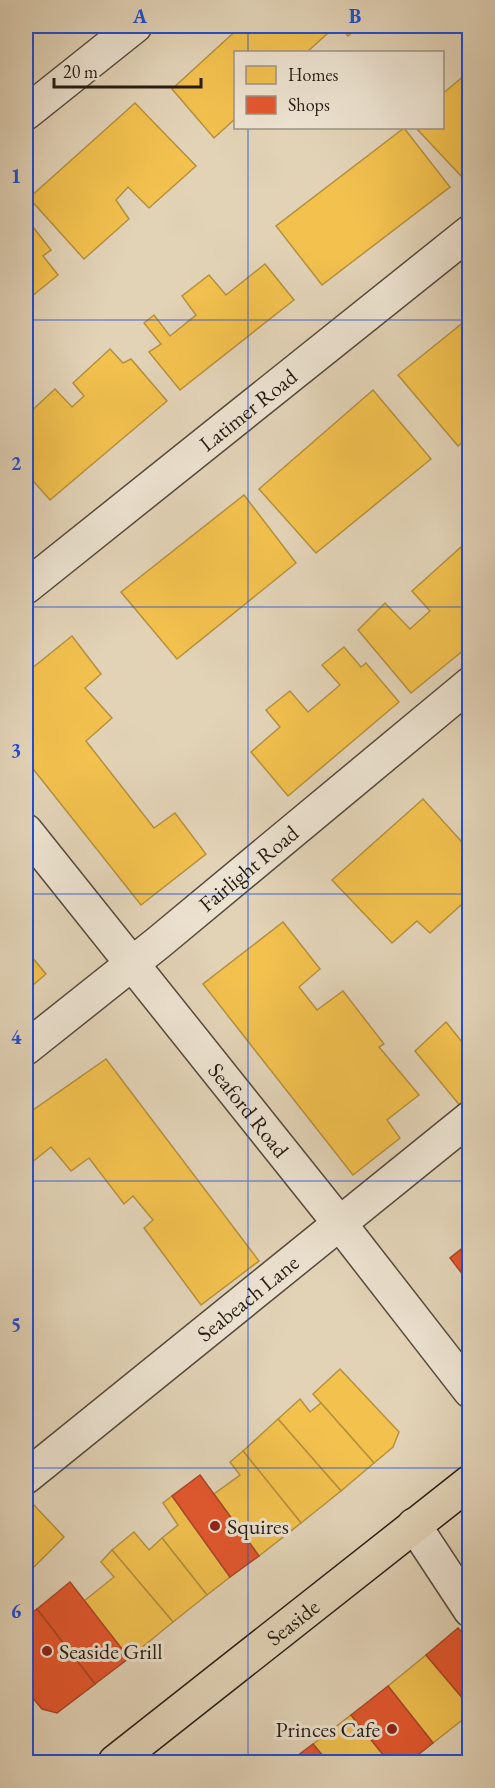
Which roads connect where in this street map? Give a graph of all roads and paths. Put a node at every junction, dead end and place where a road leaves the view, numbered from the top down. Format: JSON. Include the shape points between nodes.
{"nodes":[{"id":1,"x":135,"y":26,"type":"edge"},
{"id":2,"x":26,"y":112,"type":"edge"},
{"id":3,"x":470,"y":232,"type":"edge"},
{"id":4,"x":26,"y":587,"type":"edge"},
{"id":5,"x":470,"y":684,"type":"edge"},
{"id":6,"x":26,"y":831,"type":"edge"},
{"id":7,"x":132,"y":963,"type":"junction"},
{"id":8,"x":26,"y":1048,"type":"edge"},
{"id":9,"x":470,"y":1118,"type":"edge"},
{"id":10,"x":340,"y":1224,"type":"junction"},
{"id":11,"x":470,"y":1391,"type":"edge"},
{"id":12,"x":26,"y":1477,"type":"edge"},
{"id":13,"x":470,"y":1482,"type":"edge"},
{"id":14,"x":414,"y":1525,"type":"junction"},
{"id":15,"x":470,"y":1610,"type":"edge"},
{"id":16,"x":115,"y":1762,"type":"edge"}],
"edges":[{"from":1,"to":2,"type":"street"},
{"from":3,"to":4,"type":"street","name":"Latimer Road"},
{"from":5,"to":7,"type":"street","name":"Fairlight Road"},
{"from":6,"to":7,"type":"street","name":"Seaford Road"},
{"from":7,"to":8,"type":"street","name":"Fairlight Road"},
{"from":7,"to":10,"type":"street","name":"Seaford Road"},
{"from":9,"to":10,"type":"street","name":"Seabeach Lane"},
{"from":10,"to":11,"type":"street","name":"Seaford Road"},
{"from":10,"to":12,"type":"street","name":"Seabeach Lane"},
{"from":13,"to":14,"type":"main road","name":"Seaside"},
{"from":14,"to":15,"type":"street"},
{"from":14,"to":16,"type":"main road","name":"Seaside"}]}
